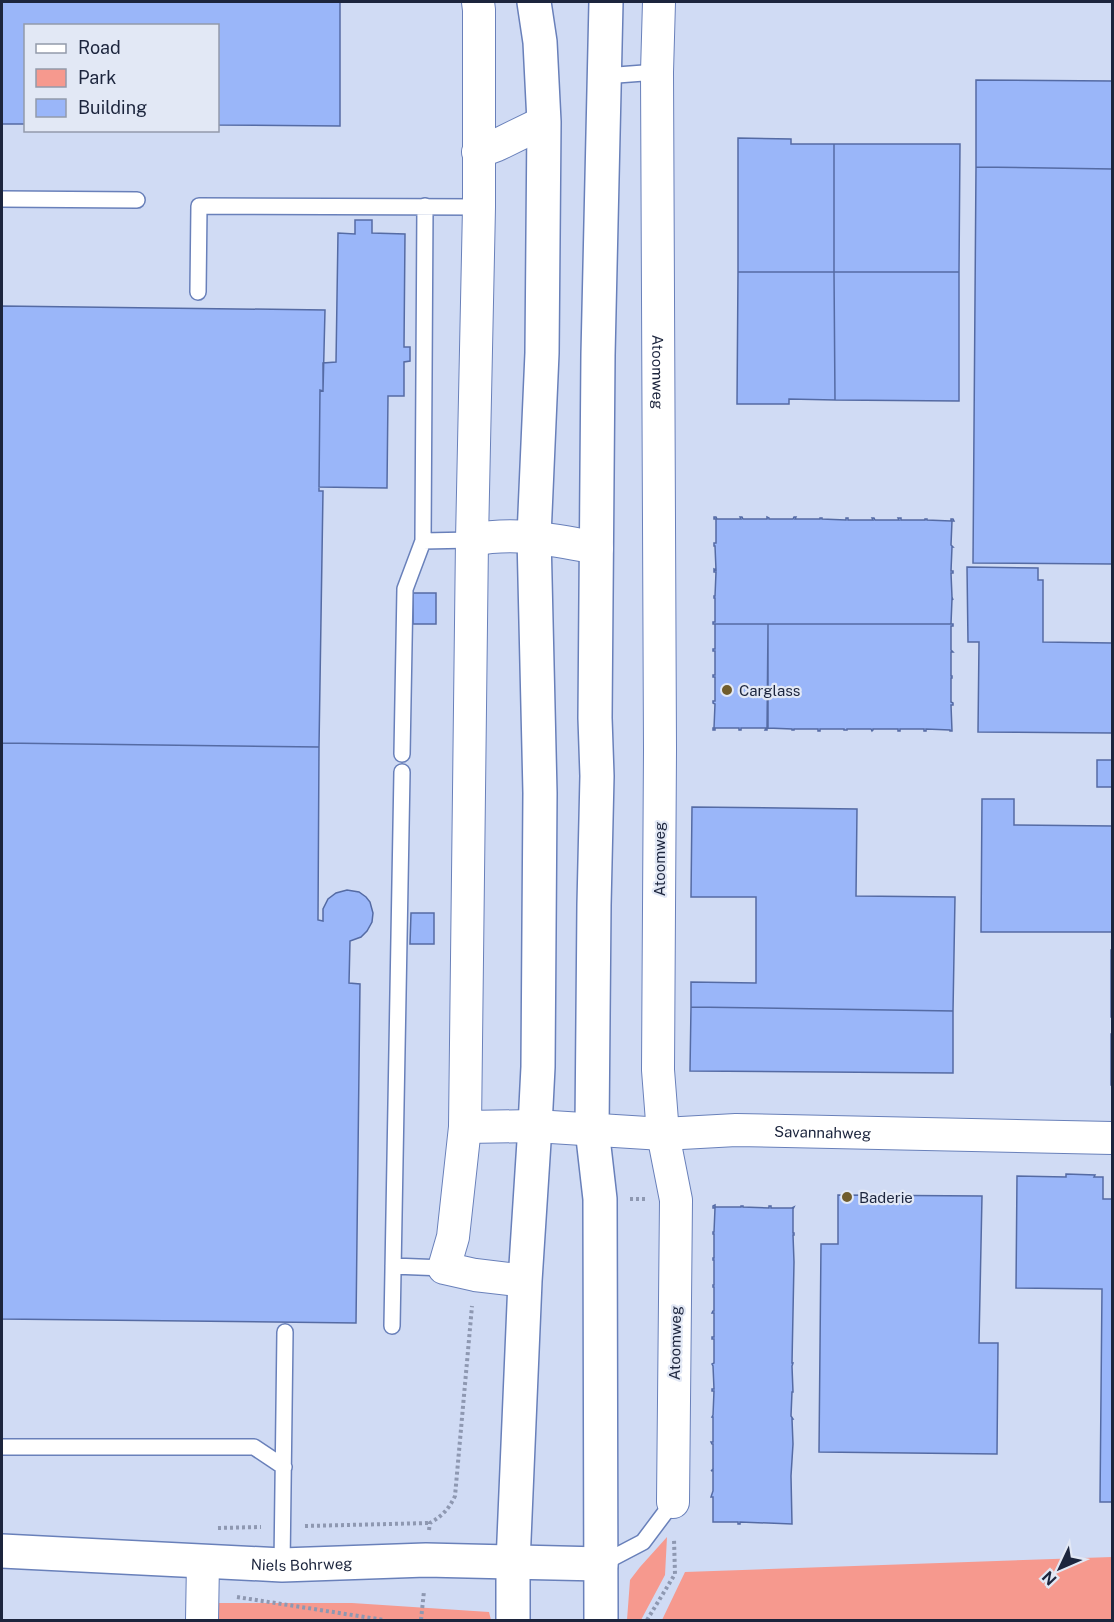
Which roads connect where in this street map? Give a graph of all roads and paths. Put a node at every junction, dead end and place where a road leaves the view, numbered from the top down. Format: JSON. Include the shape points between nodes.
{"nodes":[{"id":1,"x":478,"y":2,"type":"edge"},
{"id":2,"x":534,"y":2,"type":"edge"},
{"id":3,"x":606,"y":2,"type":"edge"},
{"id":4,"x":659,"y":2,"type":"edge"},
{"id":5,"x":657,"y":72,"type":"junction"},
{"id":6,"x":604,"y":76,"type":"junction"},
{"id":7,"x":544,"y":122,"type":"junction"},
{"id":8,"x":478,"y":152,"type":"junction"},
{"id":9,"x":2,"y":199,"type":"edge"},
{"id":10,"x":137,"y":200,"type":"dead end"},
{"id":11,"x":425,"y":206,"type":"junction"},
{"id":12,"x":479,"y":207,"type":"junction"},
{"id":13,"x":198,"y":292,"type":"dead end"},
{"id":14,"x":534,"y":536,"type":"junction"},
{"id":15,"x":472,"y":540,"type":"junction"},
{"id":16,"x":423,"y":542,"type":"junction"},
{"id":17,"x":597,"y":548,"type":"junction"},
{"id":18,"x":402,"y":754,"type":"dead end"},
{"id":19,"x":402,"y":772,"type":"dead end"},
{"id":20,"x":535,"y":1126,"type":"junction"},
{"id":21,"x":465,"y":1127,"type":"junction"},
{"id":22,"x":592,"y":1129,"type":"junction"},
{"id":23,"x":663,"y":1134,"type":"junction"},
{"id":24,"x":1113,"y":1138,"type":"edge"},
{"id":25,"x":393,"y":1266,"type":"junction"},
{"id":26,"x":444,"y":1268,"type":"junction"},
{"id":27,"x":525,"y":1281,"type":"junction"},
{"id":28,"x":392,"y":1326,"type":"dead end"},
{"id":29,"x":285,"y":1332,"type":"dead end"},
{"id":30,"x":2,"y":1447,"type":"edge"},
{"id":31,"x":284,"y":1467,"type":"junction"},
{"id":32,"x":673,"y":1502,"type":"junction"},
{"id":33,"x":2,"y":1551,"type":"edge"},
{"id":34,"x":513,"y":1563,"type":"junction"},
{"id":35,"x":602,"y":1564,"type":"junction"},
{"id":36,"x":282,"y":1565,"type":"junction"},
{"id":37,"x":203,"y":1591,"type":"edge"},
{"id":38,"x":384,"y":1620,"type":"edge"},
{"id":39,"x":513,"y":1620,"type":"edge"},
{"id":40,"x":601,"y":1620,"type":"edge"},
{"id":41,"x":647,"y":1620,"type":"edge"}],
"edges":[{"from":1,"to":8,"type":"street"},
{"from":2,"to":7,"type":"main road"},
{"from":3,"to":6,"type":"main road"},
{"from":4,"to":5,"type":"street","name":"Atoomweg"},
{"from":5,"to":6,"type":"lane"},
{"from":5,"to":23,"type":"street","name":"Atoomweg","via":[[658,1070]]},
{"from":6,"to":17,"type":"main road"},
{"from":7,"to":8,"type":"street"},
{"from":7,"to":14,"type":"main road","via":[[542,353]]},
{"from":8,"to":12,"type":"street"},
{"from":9,"to":10,"type":"lane"},
{"from":11,"to":12,"type":"lane"},
{"from":11,"to":13,"type":"lane","via":[[199,206]]},
{"from":11,"to":16,"type":"lane"},
{"from":12,"to":15,"type":"street"},
{"from":14,"to":15,"type":"street"},
{"from":14,"to":17,"type":"street"},
{"from":14,"to":20,"type":"main road","via":[[540,793]]},
{"from":15,"to":16,"type":"lane"},
{"from":15,"to":21,"type":"street"},
{"from":16,"to":18,"type":"lane","via":[[405,589]]},
{"from":17,"to":22,"type":"main road"},
{"from":19,"to":25,"type":"lane"},
{"from":20,"to":21,"type":"street"},
{"from":20,"to":22,"type":"street","name":"Savannahweg"},
{"from":20,"to":27,"type":"main road"},
{"from":21,"to":26,"type":"street","via":[[453,1237]]},
{"from":22,"to":23,"type":"street","name":"Savannahweg"},
{"from":22,"to":35,"type":"main road","via":[[600,1199]]},
{"from":23,"to":24,"type":"street","name":"Savannahweg","via":[[736,1130]]},
{"from":23,"to":32,"type":"street","name":"Atoomweg","via":[[676,1200]]},
{"from":25,"to":26,"type":"lane"},
{"from":25,"to":28,"type":"lane"},
{"from":26,"to":27,"type":"street"},
{"from":27,"to":34,"type":"main road"},
{"from":29,"to":31,"type":"lane"},
{"from":30,"to":31,"type":"lane","via":[[254,1448]]},
{"from":31,"to":36,"type":"lane"},
{"from":32,"to":35,"type":"lane","via":[[643,1542]]},
{"from":32,"to":41,"type":"path","via":[[675,1574]]},
{"from":33,"to":37,"type":"main road","name":"Niels Bohrweg"},
{"from":34,"to":35,"type":"main road","name":"Niels Bohrweg"},
{"from":34,"to":36,"type":"main road","name":"Niels Bohrweg","via":[[426,1560]]},
{"from":34,"to":39,"type":"main road"},
{"from":35,"to":40,"type":"main road"},
{"from":36,"to":37,"type":"main road","name":"Niels Bohrweg"},
{"from":37,"to":38,"type":"path"}]}
